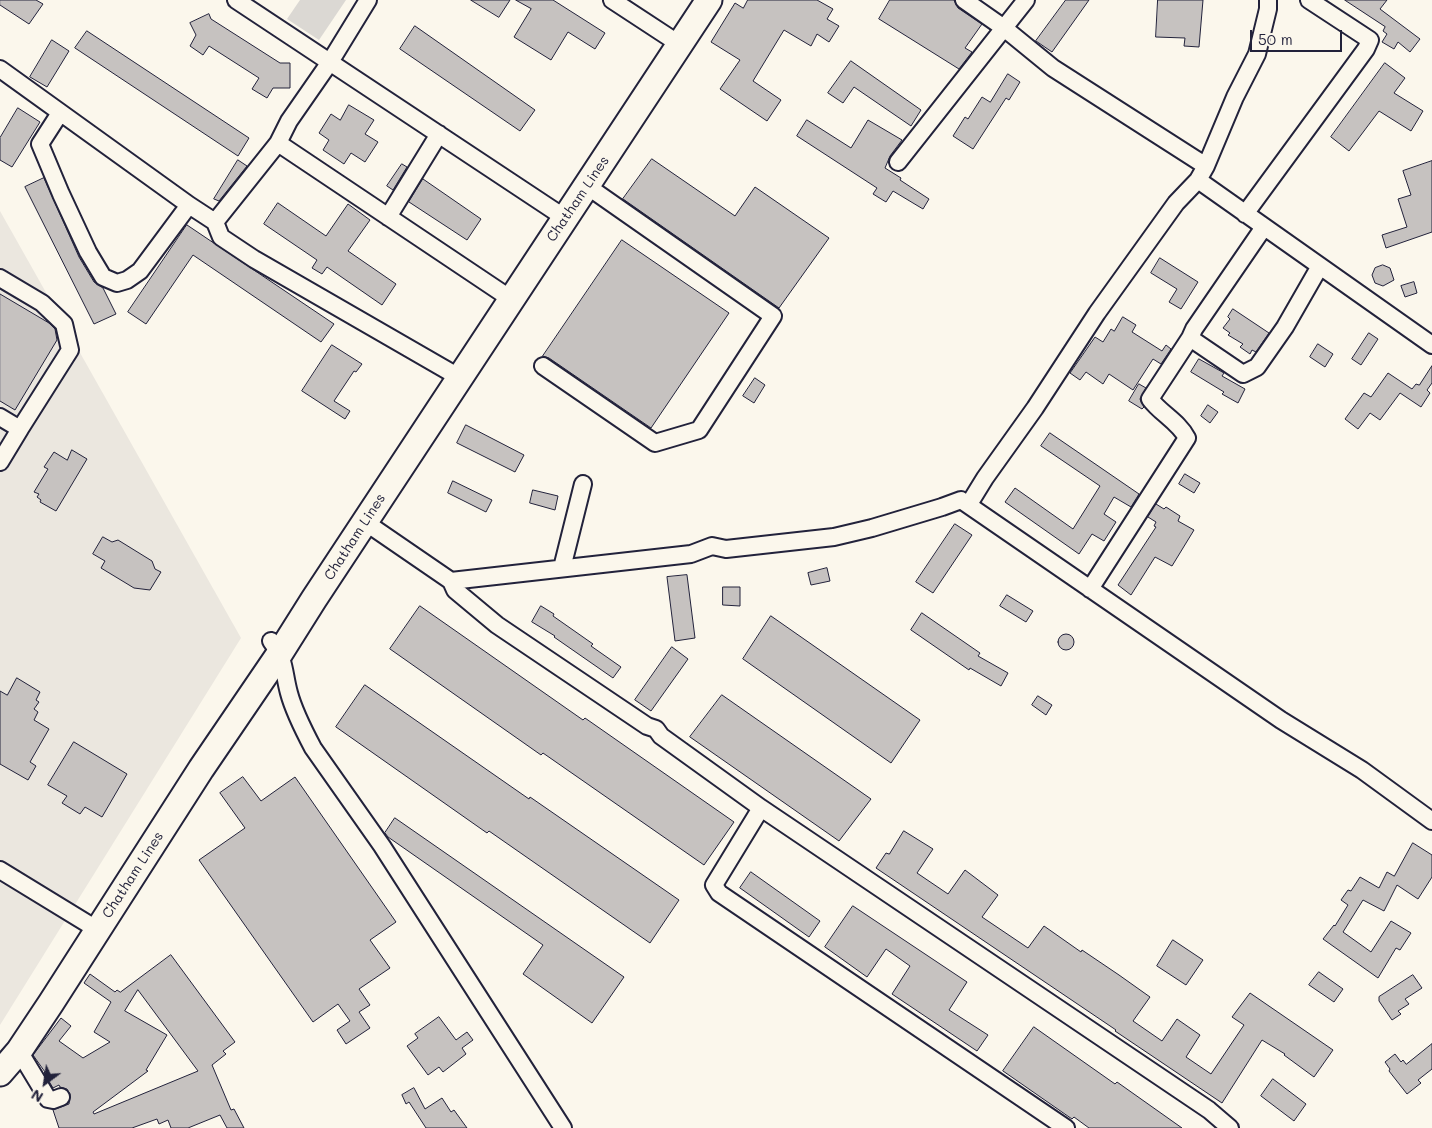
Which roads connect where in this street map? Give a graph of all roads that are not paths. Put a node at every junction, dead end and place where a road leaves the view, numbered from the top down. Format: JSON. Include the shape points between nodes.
{"nodes":[{"id":1,"x":236,"y":0,"type":"edge"},
{"id":2,"x":368,"y":0,"type":"edge"},
{"id":3,"x":612,"y":0,"type":"edge"},
{"id":4,"x":693,"y":0,"type":"edge"},
{"id":5,"x":709,"y":0,"type":"edge"},
{"id":6,"x":964,"y":0,"type":"edge"},
{"id":7,"x":1026,"y":0,"type":"edge"},
{"id":8,"x":1268,"y":0,"type":"edge"},
{"id":9,"x":1308,"y":0,"type":"edge"},
{"id":10,"x":1004,"y":28,"type":"junction"},
{"id":11,"x":670,"y":38,"type":"junction"},
{"id":12,"x":330,"y":62,"type":"junction"},
{"id":13,"x":0,"y":69,"type":"edge"},
{"id":14,"x":60,"y":114,"type":"junction"},
{"id":15,"x":439,"y":134,"type":"junction"},
{"id":16,"x":278,"y":143,"type":"junction"},
{"id":17,"x":898,"y":162,"type":"dead end"},
{"id":18,"x":1202,"y":173,"type":"junction"},
{"id":19,"x":587,"y":186,"type":"junction"},
{"id":20,"x":189,"y":206,"type":"junction"},
{"id":21,"x":556,"y":212,"type":"junction"},
{"id":22,"x":1245,"y":214,"type":"junction"},
{"id":23,"x":388,"y":217,"type":"junction"},
{"id":24,"x":215,"y":222,"type":"junction"},
{"id":25,"x":1264,"y":227,"type":"junction"},
{"id":26,"x":1320,"y":266,"type":"junction"},
{"id":27,"x":0,"y":278,"type":"edge"},
{"id":28,"x":502,"y":293,"type":"junction"},
{"id":29,"x":1190,"y":338,"type":"junction"},
{"id":30,"x":1432,"y":345,"type":"edge"},
{"id":31,"x":543,"y":366,"type":"dead end"},
{"id":32,"x":450,"y":372,"type":"junction"},
{"id":33,"x":0,"y":417,"type":"edge"},
{"id":34,"x":20,"y":429,"type":"junction"},
{"id":35,"x":0,"y":462,"type":"edge"},
{"id":36,"x":582,"y":484,"type":"dead end"},
{"id":37,"x":969,"y":504,"type":"junction"},
{"id":38,"x":365,"y":522,"type":"junction"},
{"id":39,"x":562,"y":568,"type":"junction"},
{"id":40,"x":451,"y":581,"type":"junction"},
{"id":41,"x":1090,"y":589,"type":"junction"},
{"id":42,"x":276,"y":647,"type":"junction"},
{"id":43,"x":761,"y":808,"type":"junction"},
{"id":44,"x":1432,"y":821,"type":"edge"},
{"id":45,"x":0,"y":870,"type":"edge"},
{"id":46,"x":94,"y":927,"type":"junction"},
{"id":47,"x":9,"y":1053,"type":"edge"},
{"id":48,"x":0,"y":1073,"type":"edge"},
{"id":49,"x":61,"y":1097,"type":"dead end"},
{"id":50,"x":563,"y":1128,"type":"edge"},
{"id":51,"x":1066,"y":1128,"type":"edge"},
{"id":52,"x":1230,"y":1128,"type":"edge"}],
"edges":[{"from":1,"to":12,"type":"street"},
{"from":2,"to":12,"type":"street"},
{"from":3,"to":11,"type":"street"},
{"from":4,"to":11,"type":"highway","name":"Chatham Lines"},
{"from":5,"to":19,"type":"highway","name":"Chatham Lines"},
{"from":6,"to":10,"type":"street"},
{"from":7,"to":10,"type":"street"},
{"from":8,"to":18,"type":"street","via":[[1257,54]]},
{"from":9,"to":22,"type":"street","via":[[1370,40]]},
{"from":10,"to":17,"type":"street"},
{"from":10,"to":18,"type":"street","via":[[1053,68]]},
{"from":11,"to":21,"type":"highway","name":"Chatham Lines"},
{"from":12,"to":15,"type":"street"},
{"from":12,"to":16,"type":"street","via":[[289,121]]},
{"from":13,"to":14,"type":"street"},
{"from":14,"to":20,"type":"street"},
{"from":14,"to":20,"type":"street","via":[[40,144],[88,252],[103,278],[117,283],[140,272]]},
{"from":15,"to":21,"type":"street"},
{"from":15,"to":23,"type":"street"},
{"from":16,"to":23,"type":"street"},
{"from":16,"to":24,"type":"street"},
{"from":18,"to":22,"type":"street"},
{"from":18,"to":37,"type":"street","via":[[1176,203],[1097,313]]},
{"from":19,"to":31,"type":"street","via":[[773,316],[699,430],[655,443]]},
{"from":19,"to":38,"type":"highway","name":"Chatham Lines"},
{"from":20,"to":24,"type":"street"},
{"from":21,"to":28,"type":"highway","name":"Chatham Lines"},
{"from":22,"to":25,"type":"street"},
{"from":23,"to":28,"type":"street"},
{"from":24,"to":32,"type":"street","via":[[222,237],[254,259]]},
{"from":25,"to":26,"type":"street"},
{"from":25,"to":29,"type":"street"},
{"from":26,"to":29,"type":"street","via":[[1285,327],[1257,367],[1243,374]]},
{"from":26,"to":30,"type":"street"},
{"from":27,"to":34,"type":"street","via":[[42,303],[64,324],[69,341],[70,350]]},
{"from":28,"to":32,"type":"highway","name":"Chatham Lines"},
{"from":29,"to":41,"type":"street","via":[[1150,399],[1187,438]]},
{"from":32,"to":42,"type":"highway","name":"Chatham Lines"},
{"from":33,"to":34,"type":"street"},
{"from":34,"to":35,"type":"street"},
{"from":36,"to":39,"type":"street"},
{"from":37,"to":39,"type":"street","via":[[961,500],[834,537],[726,549],[712,546],[691,554]]},
{"from":37,"to":41,"type":"street"},
{"from":38,"to":40,"type":"street"},
{"from":38,"to":42,"type":"highway","name":"Chatham Lines"},
{"from":39,"to":40,"type":"street"},
{"from":40,"to":43,"type":"street","via":[[455,590],[497,625],[656,729],[661,736]]},
{"from":41,"to":44,"type":"street","via":[[1281,720],[1362,770]]},
{"from":42,"to":46,"type":"highway","name":"Chatham Lines"},
{"from":42,"to":50,"type":"street","via":[[285,668],[290,694],[313,748],[382,846]]},
{"from":43,"to":51,"type":"street","via":[[714,885],[719,893]]},
{"from":43,"to":52,"type":"street","via":[[1209,1110]]},
{"from":45,"to":46,"type":"street"},
{"from":46,"to":47,"type":"highway","name":"Chatham Lines","via":[[25,1022]]},
{"from":47,"to":48,"type":"highway","name":"Chatham Lines"},
{"from":47,"to":49,"type":"street","via":[[48,1099]]}]}
